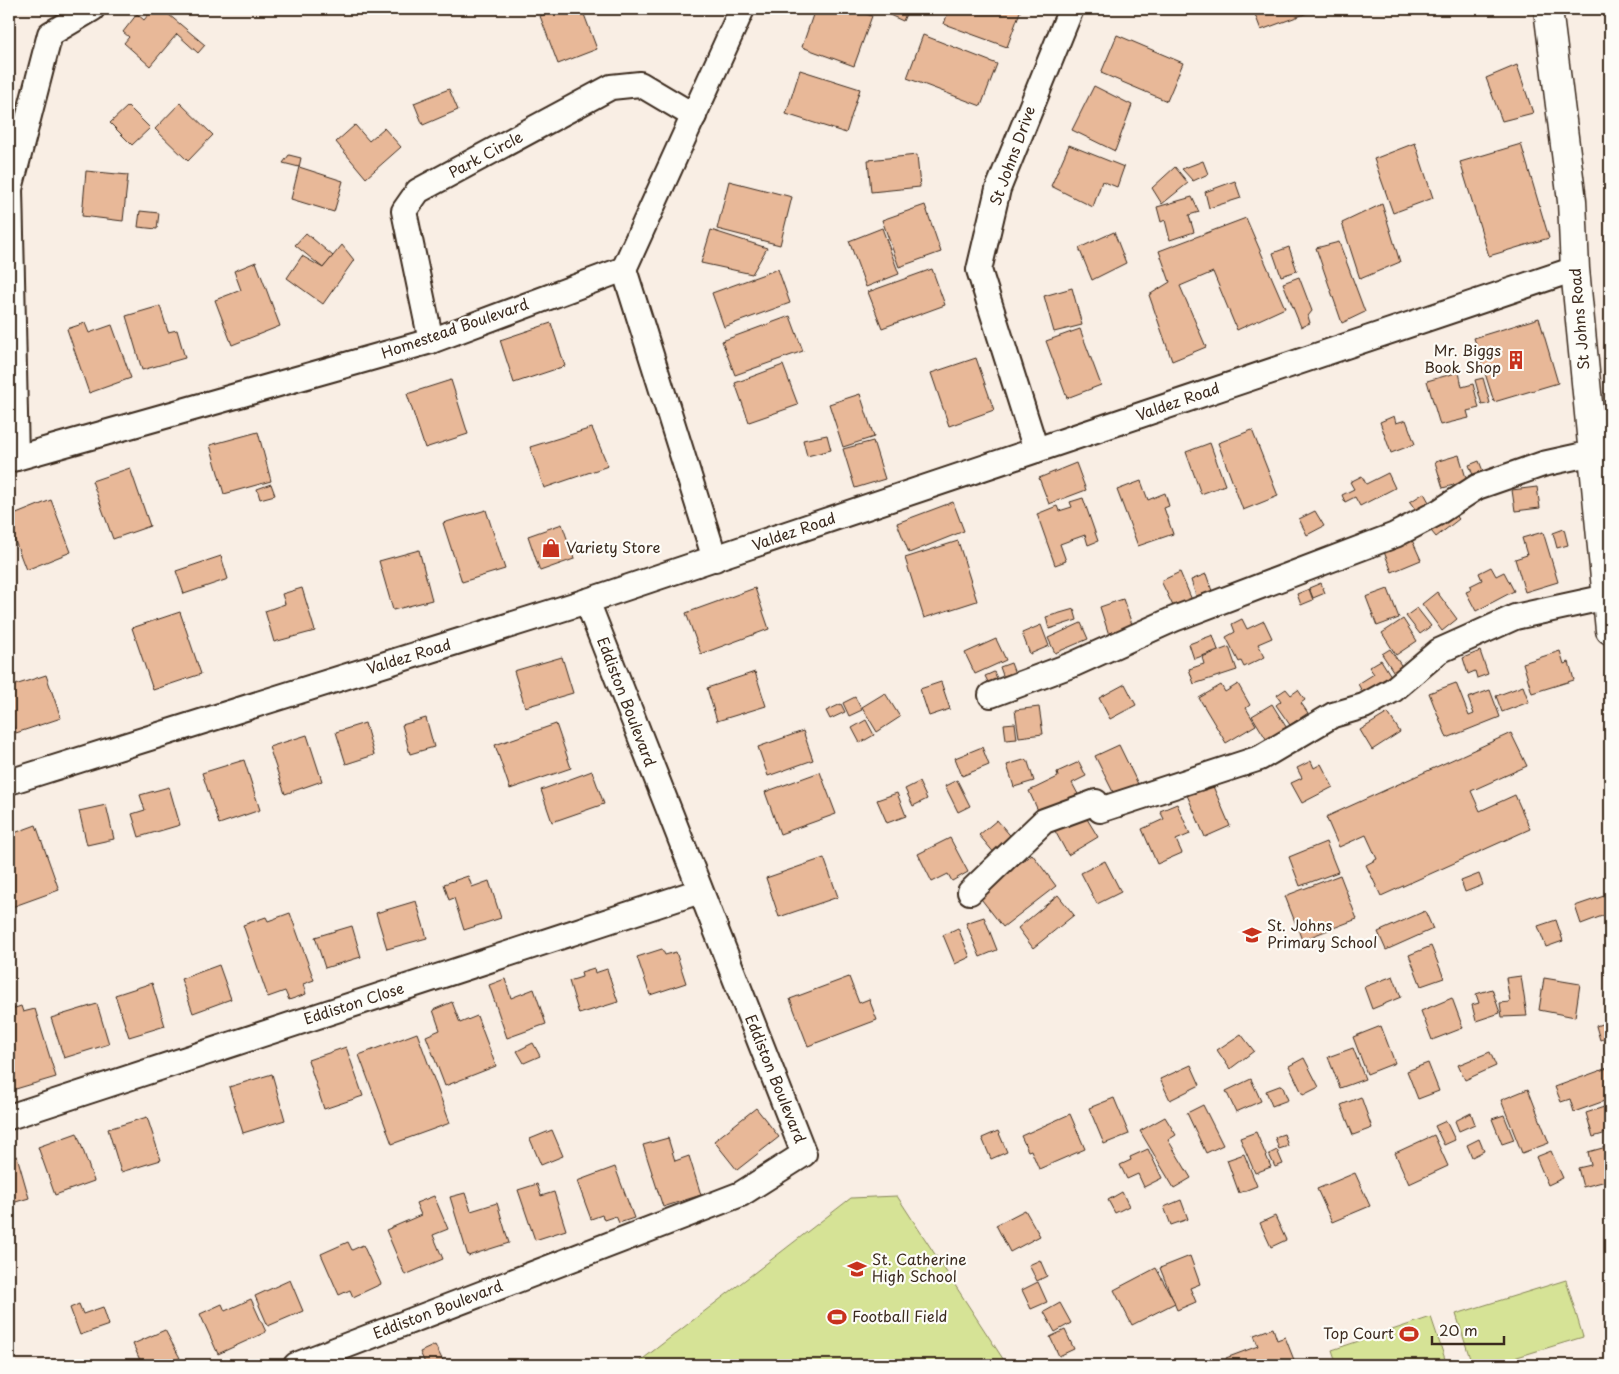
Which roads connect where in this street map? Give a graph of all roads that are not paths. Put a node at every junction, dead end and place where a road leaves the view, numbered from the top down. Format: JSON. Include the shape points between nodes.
{"nodes":[{"id":1,"x":92,"y":9,"type":"edge"},
{"id":2,"x":742,"y":9,"type":"edge"},
{"id":3,"x":1071,"y":9,"type":"edge"},
{"id":4,"x":1548,"y":9,"type":"edge"},
{"id":5,"x":694,"y":116,"type":"junction"},
{"id":6,"x":1575,"y":268,"type":"junction"},
{"id":7,"x":624,"y":269,"type":"junction"},
{"id":8,"x":431,"y":340,"type":"junction"},
{"id":9,"x":1036,"y":450,"type":"junction"},
{"id":10,"x":1593,"y":453,"type":"junction"},
{"id":11,"x":13,"y":459,"type":"edge"},
{"id":12,"x":715,"y":559,"type":"junction"},
{"id":13,"x":1607,"y":597,"type":"junction"},
{"id":14,"x":587,"y":601,"type":"junction"},
{"id":15,"x":1610,"y":630,"type":"edge"},
{"id":16,"x":991,"y":694,"type":"dead end"},
{"id":17,"x":9,"y":782,"type":"edge"},
{"id":18,"x":700,"y":891,"type":"junction"},
{"id":19,"x":970,"y":892,"type":"dead end"},
{"id":20,"x":9,"y":1117,"type":"edge"},
{"id":21,"x":296,"y":1365,"type":"edge"}],
"edges":[{"from":1,"to":11,"type":"street","via":[[50,34],[10,189]]},
{"from":2,"to":5,"type":"street"},
{"from":3,"to":9,"type":"street","name":"St Johns Drive","via":[[998,189],[979,270]]},
{"from":4,"to":6,"type":"main road","name":"St Johns Road","via":[[1572,201]]},
{"from":5,"to":7,"type":"street"},
{"from":5,"to":8,"type":"street","name":"Park Circle","via":[[640,84],[611,87],[418,191],[404,211]]},
{"from":6,"to":9,"type":"street","name":"Valdez Road"},
{"from":6,"to":10,"type":"main road","name":"St Johns Road"},
{"from":7,"to":8,"type":"street","name":"Homestead Boulevard"},
{"from":7,"to":12,"type":"street"},
{"from":8,"to":11,"type":"street","name":"Homestead Boulevard"},
{"from":9,"to":12,"type":"street","name":"Valdez Road"},
{"from":10,"to":13,"type":"main road","name":"St Johns Road"},
{"from":10,"to":16,"type":"street","via":[[1542,464],[1477,488],[1395,535]]},
{"from":12,"to":14,"type":"street","name":"Valdez Road"},
{"from":13,"to":15,"type":"main road","name":"St Johns Road"},
{"from":13,"to":19,"type":"street","via":[[1515,617],[1439,651],[1393,690],[1364,706],[1333,715],[1260,758],[1100,810],[1096,802],[1044,821]]},
{"from":14,"to":17,"type":"street","name":"Valdez Road"},
{"from":14,"to":18,"type":"street","name":"Eddiston Boulevard"},
{"from":18,"to":20,"type":"street","name":"Eddiston Close"},
{"from":18,"to":21,"type":"street","name":"Eddiston Boulevard","via":[[804,1154],[741,1194]]}]}
